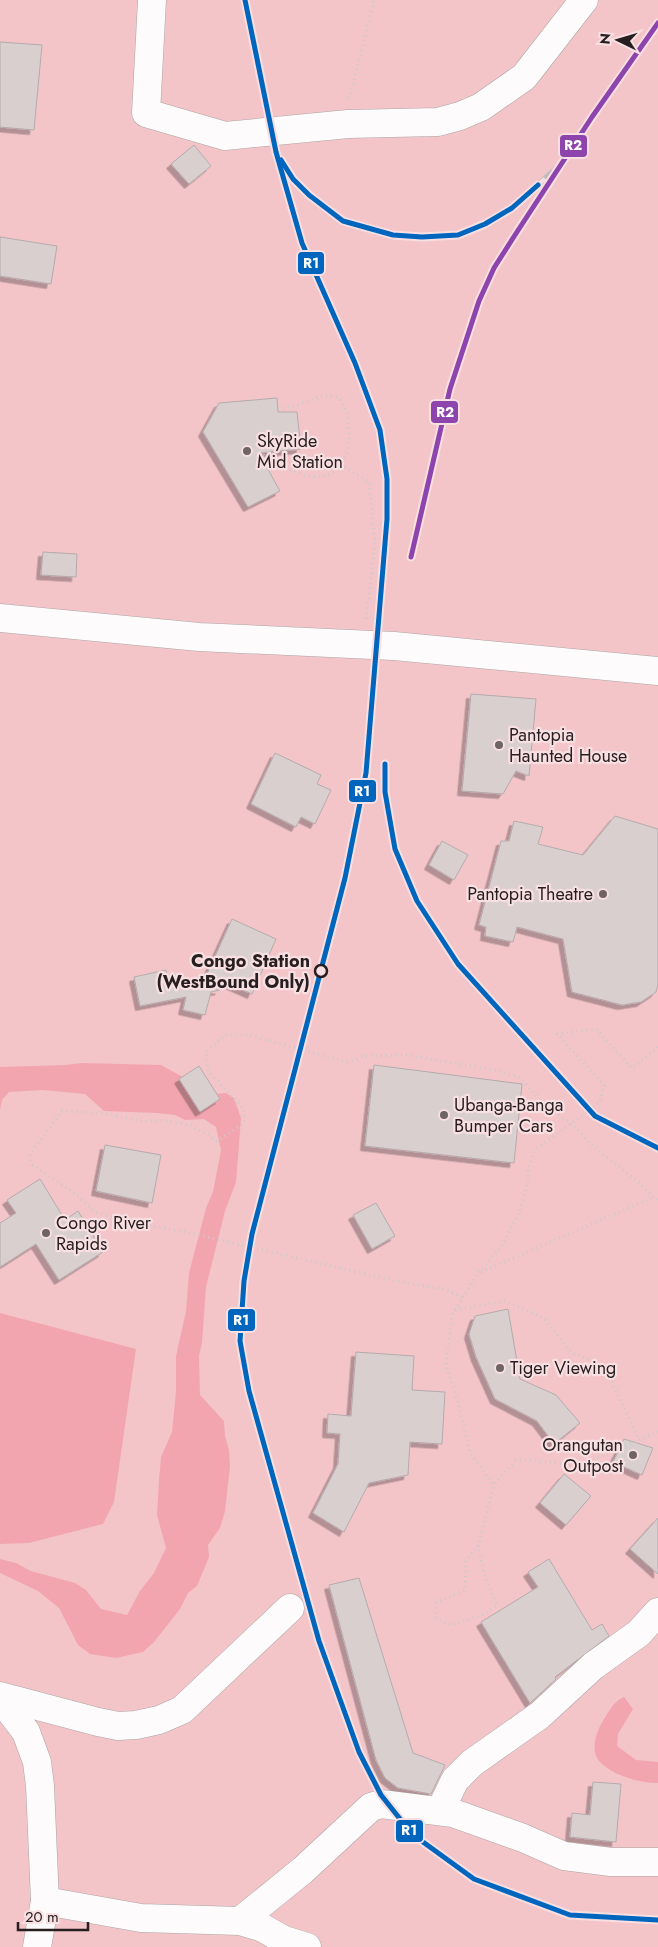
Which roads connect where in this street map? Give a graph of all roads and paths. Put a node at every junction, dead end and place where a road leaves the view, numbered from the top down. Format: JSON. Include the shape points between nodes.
{"nodes":[{"id":1,"x":152,"y":0,"type":"edge"},
{"id":2,"x":374,"y":0,"type":"edge"},
{"id":3,"x":584,"y":0,"type":"edge"},
{"id":4,"x":346,"y":100,"type":"dead end"},
{"id":5,"x":278,"y":408,"type":"dead end"},
{"id":6,"x":259,"y":454,"type":"dead end"},
{"id":7,"x":341,"y":465,"type":"junction"},
{"id":8,"x":0,"y":618,"type":"edge"},
{"id":9,"x":366,"y":644,"type":"junction"},
{"id":10,"x":658,"y":671,"type":"edge"},
{"id":11,"x":658,"y":1047,"type":"edge"},
{"id":12,"x":572,"y":1124,"type":"junction"},
{"id":13,"x":654,"y":1197,"type":"junction"},
{"id":14,"x":658,"y":1201,"type":"edge"},
{"id":15,"x":478,"y":1273,"type":"junction"},
{"id":16,"x":462,"y":1297,"type":"junction"},
{"id":17,"x":455,"y":1310,"type":"junction"},
{"id":18,"x":658,"y":1432,"type":"edge"},
{"id":19,"x":639,"y":1438,"type":"junction"},
{"id":20,"x":494,"y":1485,"type":"junction"},
{"id":21,"x":478,"y":1545,"type":"junction"},
{"id":22,"x":290,"y":1608,"type":"dead end"},
{"id":23,"x":658,"y":1612,"type":"edge"},
{"id":24,"x":0,"y":1697,"type":"edge"},
{"id":25,"x":440,"y":1811,"type":"junction"},
{"id":26,"x":658,"y":1862,"type":"edge"},
{"id":27,"x":45,"y":1900,"type":"junction"},
{"id":28,"x":240,"y":1921,"type":"junction"},
{"id":29,"x":37,"y":1947,"type":"edge"},
{"id":30,"x":307,"y":1947,"type":"edge"}],
"edges":[{"from":1,"to":3,"type":"lane","via":[[146,113],[225,136],[348,124],[438,122],[460,116],[481,107],[524,77]]},
{"from":2,"to":4,"type":"path","via":[[351,93]]},
{"from":5,"to":7,"type":"path","via":[[324,395],[335,396],[343,402],[350,445]]},
{"from":6,"to":7,"type":"path","via":[[306,475],[333,473]]},
{"from":7,"to":9,"type":"path","via":[[369,482],[375,543],[366,610]]},
{"from":8,"to":9,"type":"lane","via":[[198,636]]},
{"from":9,"to":10,"type":"lane"},
{"from":11,"to":12,"type":"path","via":[[632,1068],[596,1029],[556,1034],[604,1085],[600,1102]]},
{"from":12,"to":13,"type":"path","via":[[596,1149]]},
{"from":12,"to":15,"type":"path","via":[[535,1150],[520,1211],[504,1244]]},
{"from":12,"to":16,"type":"path","via":[[542,1103],[518,1077],[495,1070],[407,1055],[364,1056],[347,1062],[249,1035],[225,1034],[206,1052],[208,1071],[244,1109],[244,1124],[217,1141],[190,1125],[62,1111],[30,1154],[32,1164],[94,1211],[115,1220],[447,1290]]},
{"from":13,"to":14,"type":"path"},
{"from":13,"to":15,"type":"path"},
{"from":15,"to":16,"type":"path"},
{"from":16,"to":17,"type":"path"},
{"from":17,"to":19,"type":"path","via":[[505,1300],[544,1318],[572,1353],[604,1366]]},
{"from":17,"to":20,"type":"path","via":[[446,1365],[470,1452]]},
{"from":18,"to":19,"type":"path"},
{"from":19,"to":20,"type":"path","via":[[579,1466],[515,1461]]},
{"from":20,"to":21,"type":"path"},
{"from":21,"to":21,"type":"path","via":[[484,1573],[498,1606],[451,1625],[436,1618],[436,1602],[465,1590],[466,1561]]},
{"from":22,"to":24,"type":"lane","via":[[182,1710],[158,1720],[136,1725],[112,1724]]},
{"from":23,"to":25,"type":"lane","via":[[639,1633],[592,1666],[540,1715],[472,1763],[456,1780]]},
{"from":24,"to":27,"type":"lane","via":[[26,1732],[37,1762]]},
{"from":25,"to":26,"type":"lane","via":[[523,1838],[564,1856],[611,1862]]},
{"from":25,"to":28,"type":"lane","via":[[381,1804],[371,1807],[303,1870]]},
{"from":27,"to":28,"type":"lane","via":[[140,1918]]},
{"from":27,"to":29,"type":"lane"},
{"from":28,"to":30,"type":"lane"}]}
